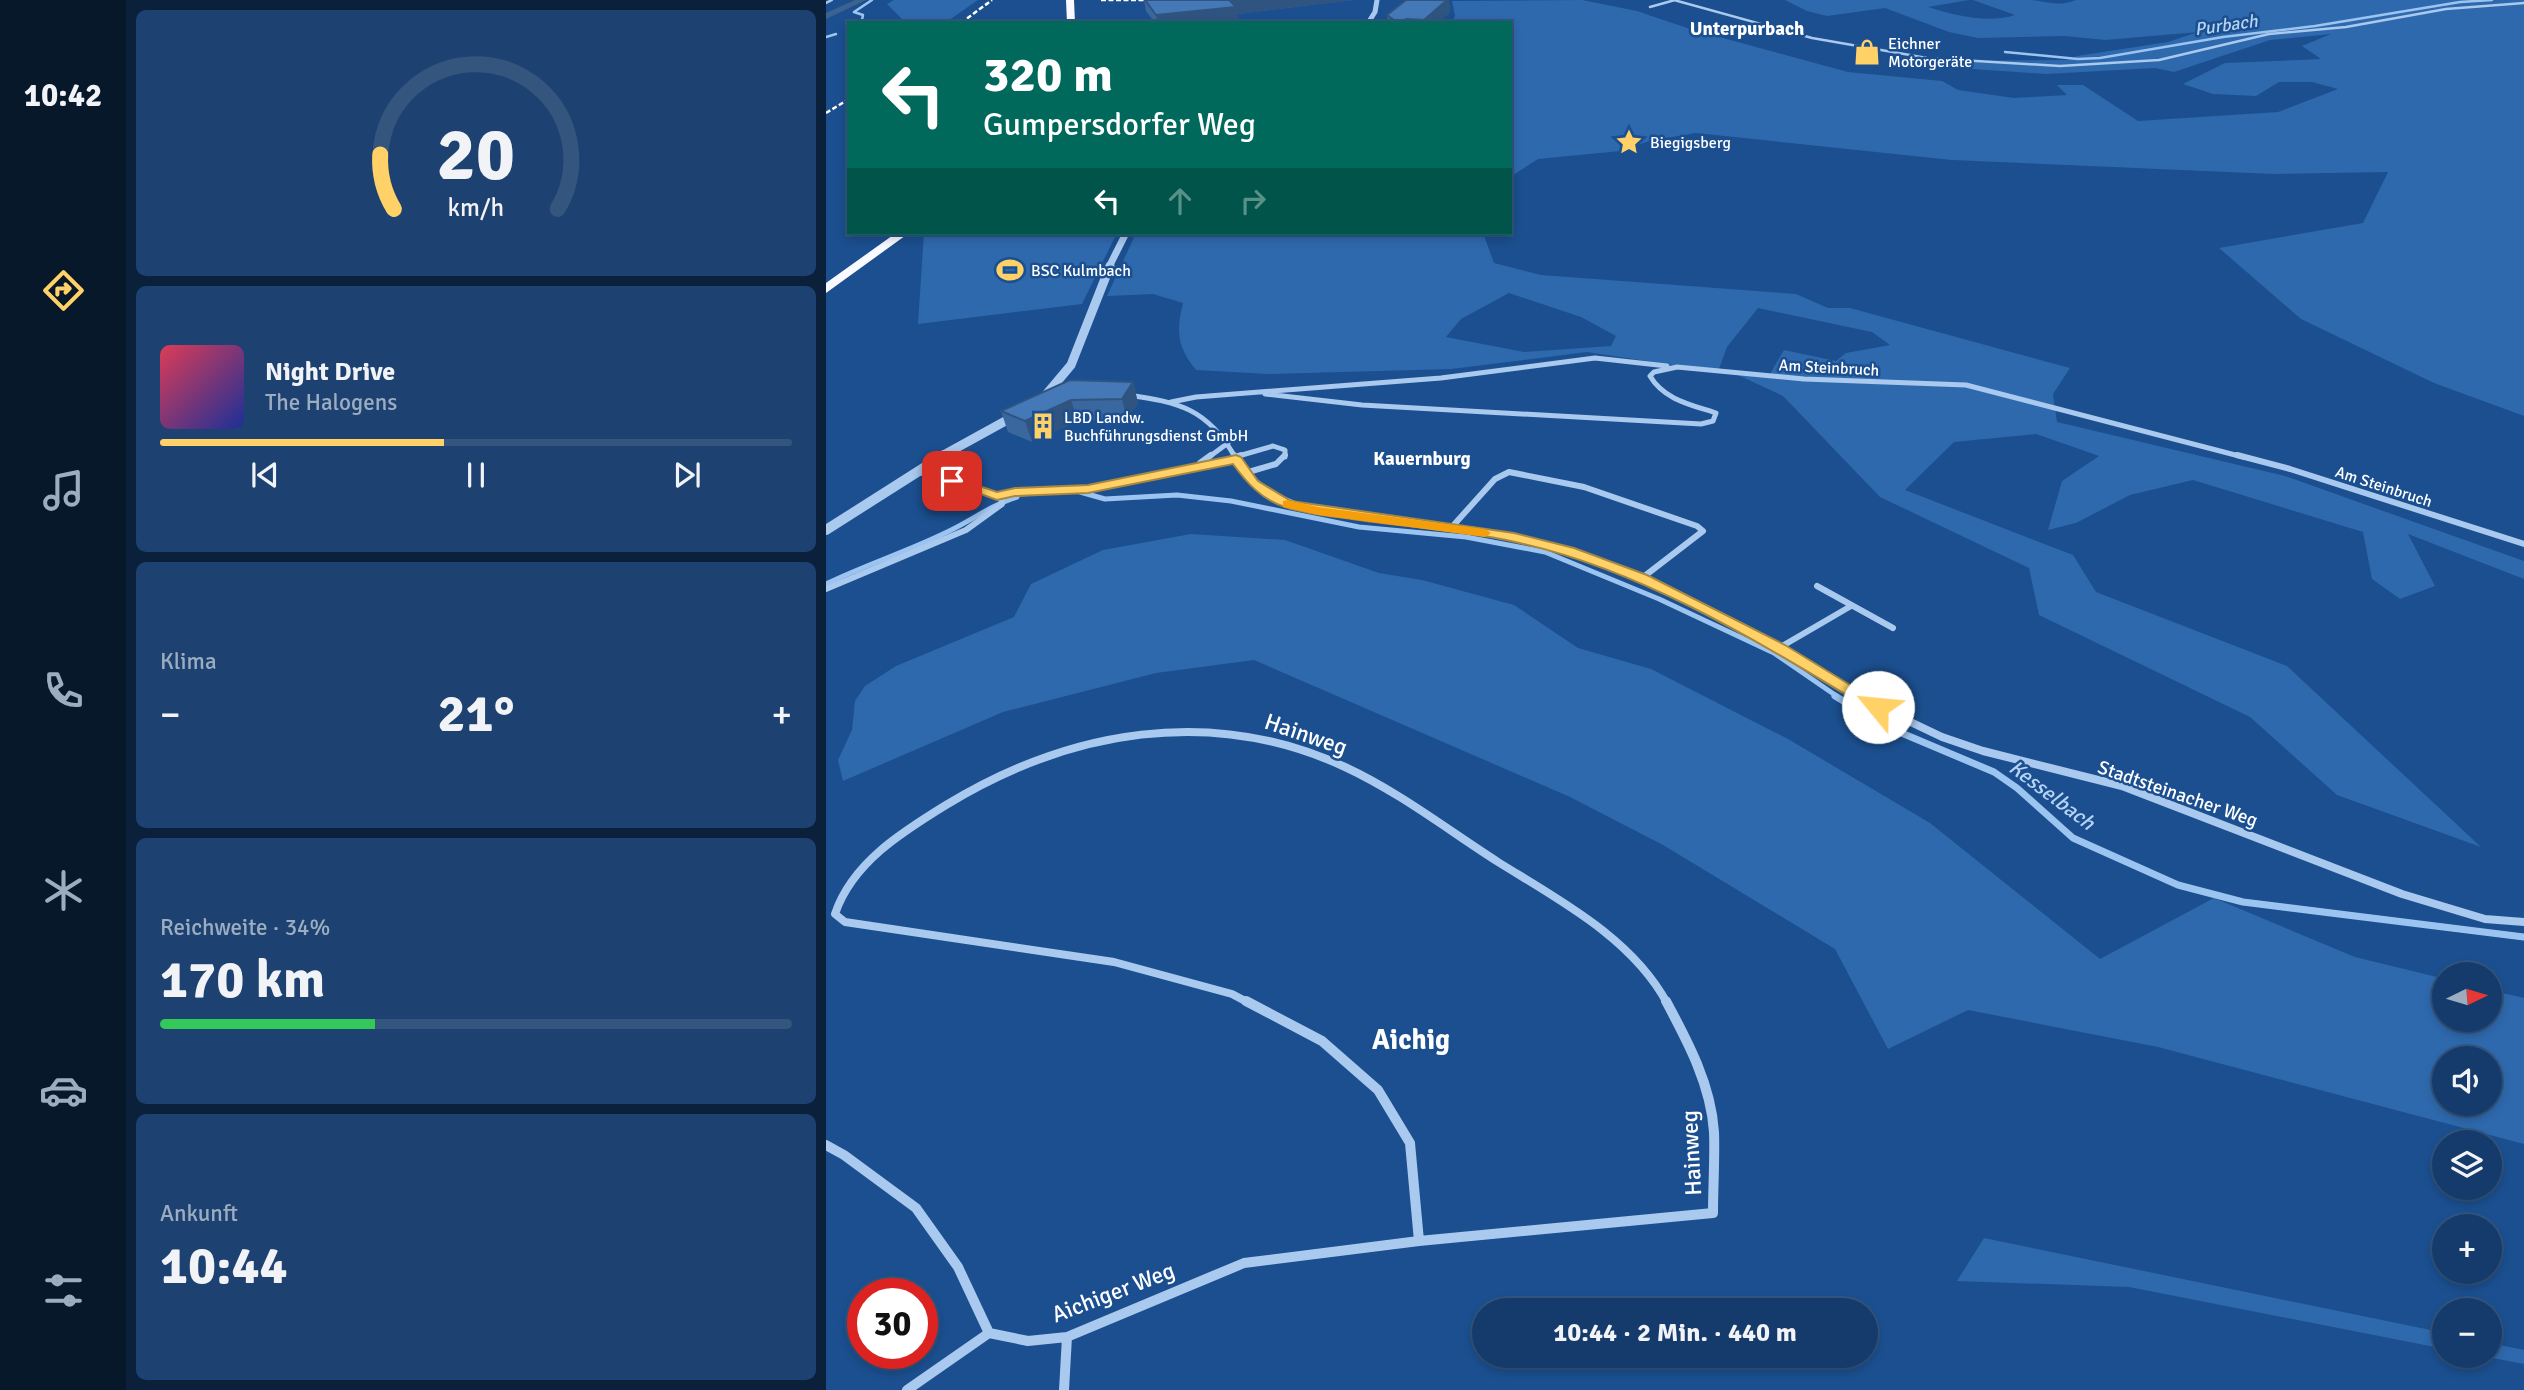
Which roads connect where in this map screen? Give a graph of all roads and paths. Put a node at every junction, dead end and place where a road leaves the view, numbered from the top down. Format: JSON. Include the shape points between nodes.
{"nodes":[{"id":1,"x":832,"y":0,"type":"edge"},
{"id":2,"x":1377,"y":0,"type":"edge"},
{"id":3,"x":1674,"y":0,"type":"edge"},
{"id":4,"x":1070,"y":1,"type":"edge"},
{"id":5,"x":826,"y":3,"type":"edge"},
{"id":6,"x":2524,"y":3,"type":"edge"},
{"id":7,"x":1650,"y":7,"type":"dead end"},
{"id":8,"x":1071,"y":21,"type":"edge"},
{"id":9,"x":1369,"y":21,"type":"edge"},
{"id":10,"x":900,"y":235,"type":"edge"},
{"id":11,"x":1125,"y":235,"type":"edge"},
{"id":12,"x":826,"y":289,"type":"edge"},
{"id":13,"x":1677,"y":367,"type":"junction"},
{"id":14,"x":1053,"y":389,"type":"junction"},
{"id":15,"x":1065,"y":389,"type":"edge"},
{"id":16,"x":1114,"y":393,"type":"edge"},
{"id":17,"x":1265,"y":394,"type":"junction"},
{"id":18,"x":1170,"y":402,"type":"junction"},
{"id":19,"x":1228,"y":443,"type":"junction"},
{"id":20,"x":1236,"y":458,"type":"junction"},
{"id":21,"x":1198,"y":465,"type":"junction"},
{"id":22,"x":915,"y":471,"type":"junction"},
{"id":23,"x":1245,"y":472,"type":"junction"},
{"id":24,"x":1000,"y":499,"type":"junction"},
{"id":25,"x":1451,"y":528,"type":"junction"},
{"id":26,"x":826,"y":530,"type":"edge"},
{"id":27,"x":2524,"y":544,"type":"edge"},
{"id":28,"x":1642,"y":578,"type":"junction"},
{"id":29,"x":1817,"y":586,"type":"dead end"},
{"id":30,"x":826,"y":589,"type":"edge"},
{"id":31,"x":1851,"y":606,"type":"junction"},
{"id":32,"x":1892,"y":628,"type":"dead end"},
{"id":33,"x":1779,"y":648,"type":"junction"},
{"id":34,"x":2524,"y":922,"type":"edge"},
{"id":35,"x":826,"y":1144,"type":"edge"},
{"id":36,"x":1419,"y":1241,"type":"junction"},
{"id":37,"x":989,"y":1333,"type":"junction"},
{"id":38,"x":1067,"y":1337,"type":"junction"},
{"id":39,"x":907,"y":1390,"type":"edge"},
{"id":40,"x":1064,"y":1390,"type":"edge"}],
"edges":[{"from":1,"to":5,"type":"street"},
{"from":2,"to":9,"type":"street"},
{"from":3,"to":6,"type":"street","via":[[1812,38],[1940,60],[2068,66],[2140,62],[2269,34]]},
{"from":3,"to":7,"type":"street"},
{"from":4,"to":8,"type":"highway"},
{"from":10,"to":12,"type":"highway"},
{"from":11,"to":14,"type":"street","via":[[1094,300],[1072,368]]},
{"from":13,"to":17,"type":"street","name":"Am Steinbruch","via":[[1595,358]]},
{"from":13,"to":17,"type":"street","via":[[1654,372],[1650,376],[1654,385],[1716,414],[1713,421],[1677,423],[1376,406]]},
{"from":13,"to":27,"type":"street","name":"Am Steinbruch","via":[[1804,379],[1966,385],[2290,469]]},
{"from":14,"to":15,"type":"street"},
{"from":14,"to":22,"type":"street"},
{"from":16,"to":18,"type":"street"},
{"from":17,"to":18,"type":"street"},
{"from":18,"to":19,"type":"street","via":[[1213,425]]},
{"from":19,"to":20,"type":"street","name":"Stadtsteinacher Weg"},
{"from":19,"to":21,"type":"street"},
{"from":20,"to":21,"type":"street"},
{"from":20,"to":23,"type":"street","name":"Stadtsteinacher Weg"},
{"from":20,"to":23,"type":"street","via":[[1273,446],[1285,450],[1285,458],[1276,464]]},
{"from":21,"to":24,"type":"street","via":[[1088,489],[1015,492]]},
{"from":22,"to":24,"type":"street"},
{"from":22,"to":26,"type":"street"},
{"from":23,"to":25,"type":"street","name":"Stadtsteinacher Weg","via":[[1262,491],[1287,504]]},
{"from":24,"to":30,"type":"street","via":[[995,511],[965,530]]},
{"from":25,"to":28,"type":"street","name":"Stadtsteinacher Weg","via":[[1569,551]]},
{"from":25,"to":28,"type":"street","via":[[1495,479],[1509,472],[1612,495],[1703,531]]},
{"from":28,"to":33,"type":"street","name":"Stadtsteinacher Weg"},
{"from":29,"to":31,"type":"street"},
{"from":31,"to":32,"type":"street"},
{"from":31,"to":33,"type":"street"},
{"from":33,"to":34,"type":"street","name":"Stadtsteinacher Weg","via":[[1856,695],[1942,737],[2122,786],[2402,894],[2485,919]]},
{"from":35,"to":37,"type":"street","via":[[916,1208],[958,1267]]},
{"from":36,"to":36,"type":"street","name":"Hainweg","via":[[1410,1143],[1378,1090],[1322,1041],[1232,994],[1114,962],[845,922],[835,914],[850,880],[907,830],[983,784],[1044,759],[1143,733],[1196,730],[1284,742],[1328,758],[1421,812],[1581,914],[1642,966],[1687,1039],[1704,1080],[1714,1130],[1713,1213]]},
{"from":36,"to":38,"type":"street","name":"Aichiger Weg","via":[[1244,1263]]},
{"from":37,"to":38,"type":"street","name":"Aichiger Weg","via":[[1028,1341]]},
{"from":37,"to":39,"type":"street"},
{"from":38,"to":40,"type":"street"}]}
